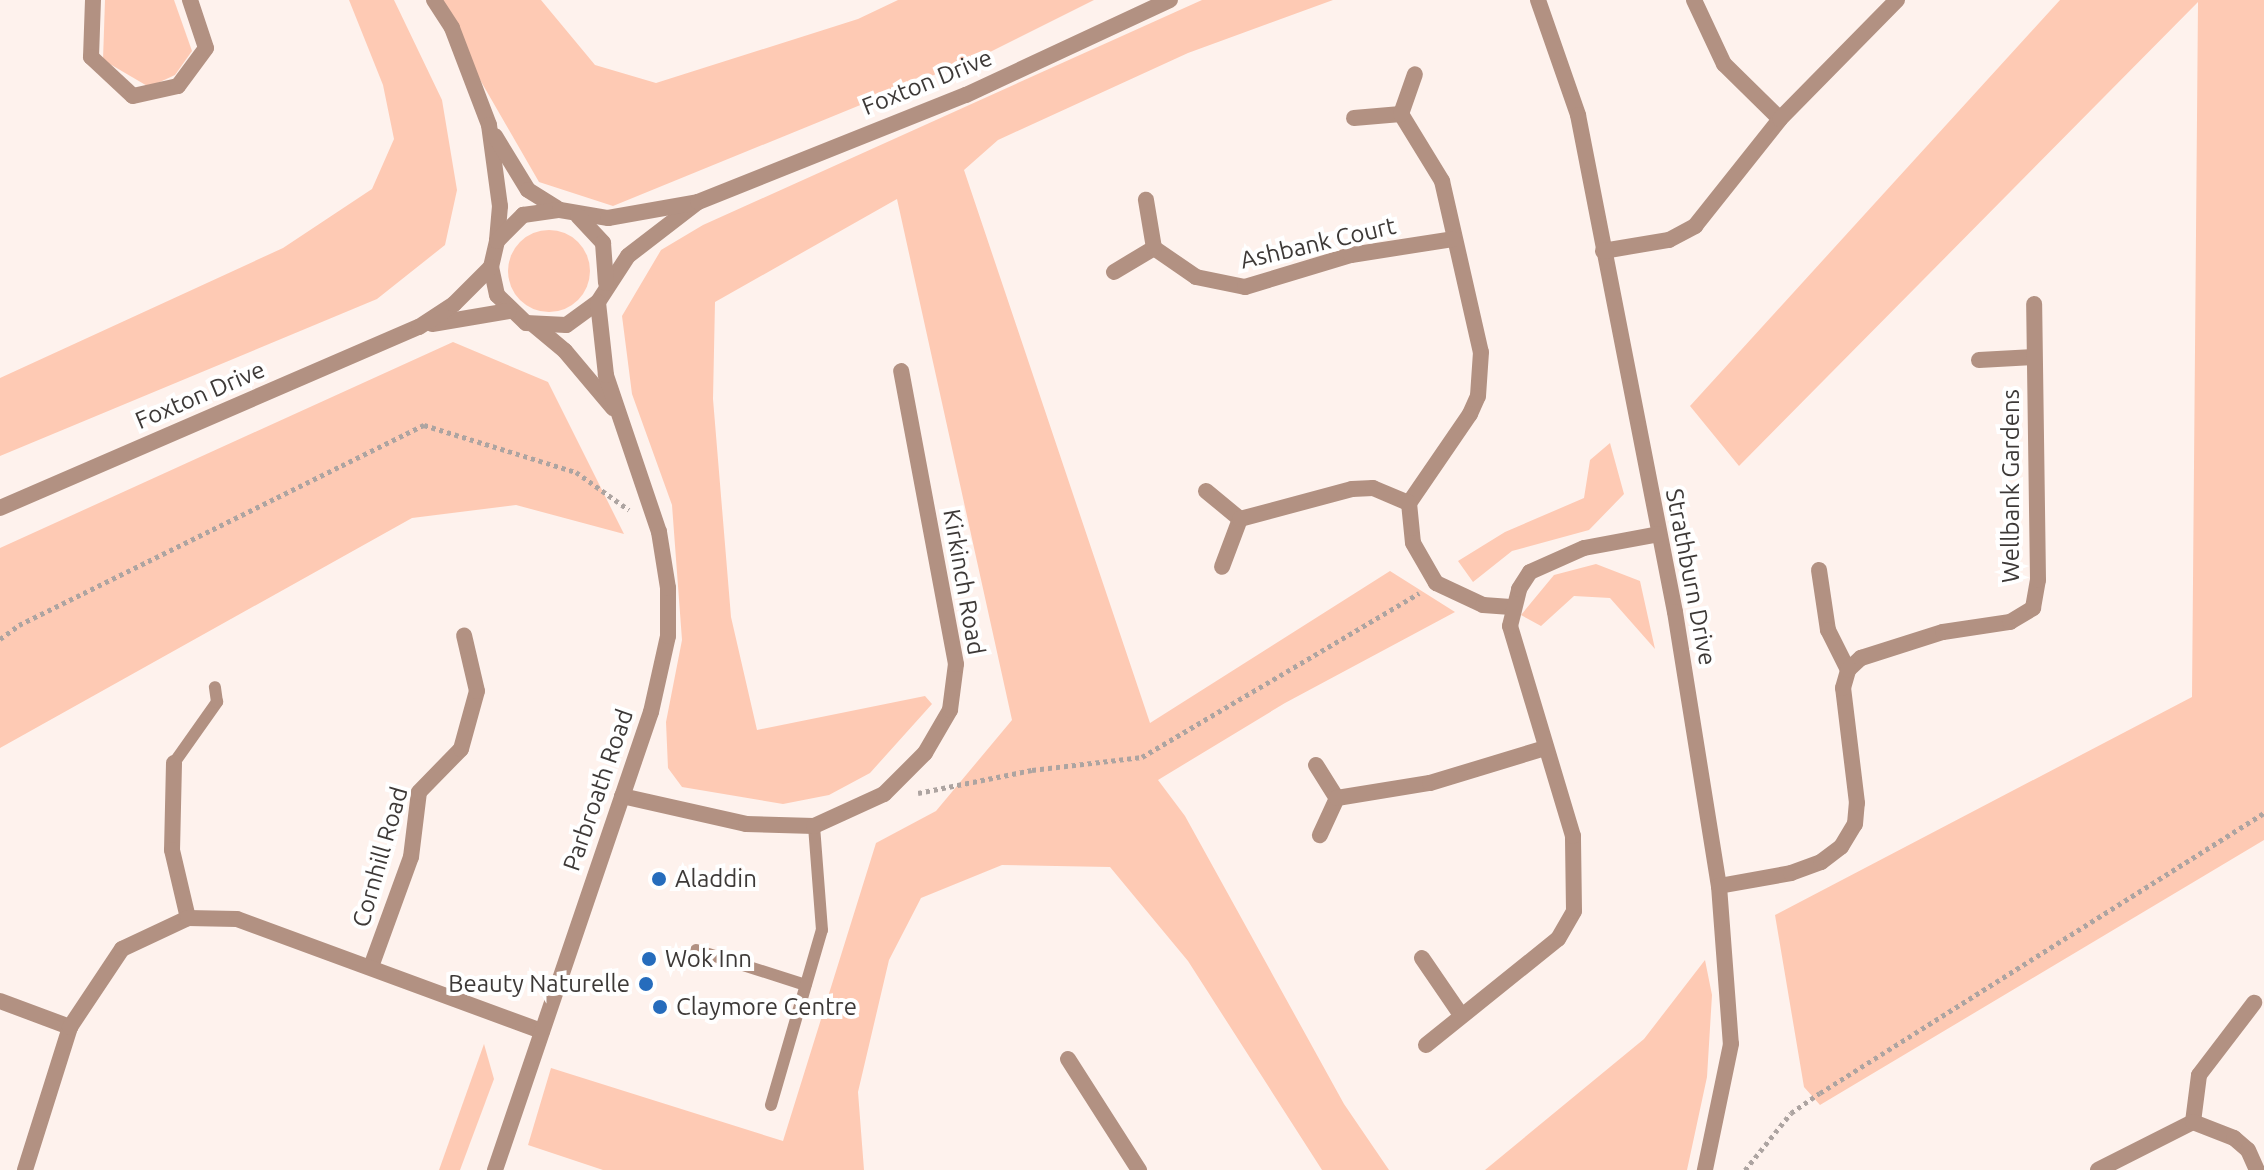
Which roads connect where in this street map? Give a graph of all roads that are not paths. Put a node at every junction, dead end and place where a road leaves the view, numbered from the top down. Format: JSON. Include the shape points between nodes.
{"nodes":[{"id":1,"x":93,"y":0,"type":"edge"},
{"id":2,"x":190,"y":0,"type":"edge"},
{"id":3,"x":434,"y":0,"type":"edge"},
{"id":4,"x":1170,"y":0,"type":"edge"},
{"id":5,"x":1538,"y":0,"type":"edge"},
{"id":6,"x":1694,"y":0,"type":"edge"},
{"id":7,"x":1897,"y":0,"type":"edge"},
{"id":8,"x":1415,"y":74,"type":"dead end"},
{"id":9,"x":1401,"y":114,"type":"junction"},
{"id":10,"x":1354,"y":118,"type":"dead end"},
{"id":11,"x":1780,"y":119,"type":"junction"},
{"id":12,"x":489,"y":125,"type":"junction"},
{"id":13,"x":1146,"y":200,"type":"dead end"},
{"id":14,"x":698,"y":202,"type":"junction"},
{"id":15,"x":560,"y":210,"type":"junction"},
{"id":16,"x":578,"y":216,"type":"junction"},
{"id":17,"x":1453,"y":239,"type":"junction"},
{"id":18,"x":497,"y":241,"type":"junction"},
{"id":19,"x":1154,"y":248,"type":"junction"},
{"id":20,"x":1603,"y":251,"type":"junction"},
{"id":21,"x":491,"y":267,"type":"junction"},
{"id":22,"x":1114,"y":272,"type":"dead end"},
{"id":23,"x":606,"y":283,"type":"junction"},
{"id":24,"x":598,"y":302,"type":"junction"},
{"id":25,"x":2034,"y":304,"type":"dead end"},
{"id":26,"x":509,"y":311,"type":"junction"},
{"id":27,"x":534,"y":325,"type":"junction"},
{"id":28,"x":419,"y":327,"type":"junction"},
{"id":29,"x":2034,"y":357,"type":"junction"},
{"id":30,"x":1979,"y":360,"type":"dead end"},
{"id":31,"x":901,"y":371,"type":"dead end"},
{"id":32,"x":621,"y":419,"type":"junction"},
{"id":33,"x":1206,"y":491,"type":"dead end"},
{"id":34,"x":1409,"y":503,"type":"junction"},
{"id":35,"x":0,"y":508,"type":"edge"},
{"id":36,"x":1240,"y":519,"type":"junction"},
{"id":37,"x":1659,"y":534,"type":"junction"},
{"id":38,"x":1222,"y":567,"type":"dead end"},
{"id":39,"x":1819,"y":570,"type":"dead end"},
{"id":40,"x":1511,"y":607,"type":"junction"},
{"id":41,"x":464,"y":635,"type":"dead end"},
{"id":42,"x":1848,"y":670,"type":"junction"},
{"id":43,"x":215,"y":687,"type":"dead end"},
{"id":44,"x":1545,"y":748,"type":"junction"},
{"id":45,"x":174,"y":763,"type":"joint"},
{"id":46,"x":1316,"y":765,"type":"dead end"},
{"id":47,"x":622,"y":796,"type":"junction"},
{"id":48,"x":1337,"y":798,"type":"junction"},
{"id":49,"x":814,"y":826,"type":"junction"},
{"id":50,"x":1320,"y":835,"type":"dead end"},
{"id":51,"x":1719,"y":886,"type":"junction"},
{"id":52,"x":188,"y":918,"type":"junction"},
{"id":53,"x":696,"y":950,"type":"dead end"},
{"id":54,"x":1422,"y":958,"type":"dead end"},
{"id":55,"x":372,"y":964,"type":"junction"},
{"id":56,"x":806,"y":985,"type":"junction"},
{"id":57,"x":0,"y":1001,"type":"edge"},
{"id":58,"x":2254,"y":1003,"type":"dead end"},
{"id":59,"x":1461,"y":1015,"type":"junction"},
{"id":60,"x":70,"y":1027,"type":"junction"},
{"id":61,"x":542,"y":1031,"type":"junction"},
{"id":62,"x":1426,"y":1045,"type":"dead end"},
{"id":63,"x":1068,"y":1059,"type":"dead end"},
{"id":64,"x":771,"y":1105,"type":"dead end"},
{"id":65,"x":2193,"y":1122,"type":"junction"},
{"id":66,"x":25,"y":1170,"type":"edge"},
{"id":67,"x":495,"y":1170,"type":"edge"},
{"id":68,"x":1139,"y":1170,"type":"edge"},
{"id":69,"x":1705,"y":1170,"type":"edge"},
{"id":70,"x":2098,"y":1170,"type":"edge"},
{"id":71,"x":2257,"y":1170,"type":"edge"}],
"edges":[{"from":1,"to":2,"type":"street","via":[[91,57],[133,96],[178,86],[206,48]]},
{"from":3,"to":12,"type":"street","via":[[457,41]]},
{"from":4,"to":14,"type":"street","name":"Foxton Drive","via":[[966,95]]},
{"from":5,"to":20,"type":"street","name":"Strathburn Drive","via":[[1578,115]]},
{"from":6,"to":11,"type":"street","via":[[1724,64]]},
{"from":7,"to":11,"type":"street"},
{"from":8,"to":9,"type":"street"},
{"from":9,"to":10,"type":"street"},
{"from":9,"to":17,"type":"street","via":[[1442,181]]},
{"from":11,"to":20,"type":"street","via":[[1695,226],[1669,240]]},
{"from":12,"to":15,"type":"street","via":[[528,190]]},
{"from":12,"to":18,"type":"street","via":[[498,182]]},
{"from":13,"to":19,"type":"street"},
{"from":14,"to":16,"type":"street","name":"Foxton Drive","via":[[651,214]]},
{"from":14,"to":23,"type":"street","name":"Foxton Drive","via":[[628,256]]},
{"from":15,"to":16,"type":"street","name":"Foxton Drive"},
{"from":15,"to":18,"type":"street","name":"Foxton Drive","via":[[523,215]]},
{"from":16,"to":23,"type":"street","name":"Foxton Drive","via":[[603,243]]},
{"from":17,"to":19,"type":"street","name":"Ashbank Court","via":[[1351,255],[1245,287],[1196,277]]},
{"from":17,"to":34,"type":"street","via":[[1481,352],[1478,396],[1463,428]]},
{"from":18,"to":21,"type":"street"},
{"from":19,"to":22,"type":"street"},
{"from":20,"to":37,"type":"street","name":"Strathburn Drive"},
{"from":21,"to":26,"type":"street","via":[[497,295]]},
{"from":21,"to":28,"type":"street","name":"Foxton Drive","via":[[454,304]]},
{"from":23,"to":24,"type":"street","name":"Foxton Drive"},
{"from":24,"to":27,"type":"street","via":[[566,325]]},
{"from":24,"to":32,"type":"street","name":"Parbroath Road","via":[[606,375]]},
{"from":25,"to":29,"type":"street","name":"Wellbank Gardens"},
{"from":26,"to":27,"type":"street"},
{"from":26,"to":28,"type":"street","name":"Foxton Drive"},
{"from":27,"to":32,"type":"street","name":"Parbroath Road","via":[[565,351]]},
{"from":28,"to":35,"type":"street","name":"Foxton Drive"},
{"from":29,"to":30,"type":"street","name":"Wellbank Gardens"},
{"from":29,"to":42,"type":"street","name":"Wellbank Gardens","via":[[2038,580],[2033,608],[2010,622],[1887,647]]},
{"from":31,"to":49,"type":"street","name":"Kirkinch Road","via":[[956,664],[950,710],[925,753],[884,794]]},
{"from":32,"to":47,"type":"street","name":"Parbroath Road","via":[[659,532],[668,588],[662,674]]},
{"from":33,"to":36,"type":"street"},
{"from":34,"to":36,"type":"street","via":[[1373,488],[1352,489]]},
{"from":34,"to":40,"type":"street","via":[[1413,543],[1436,583],[1483,605]]},
{"from":36,"to":38,"type":"street"},
{"from":37,"to":40,"type":"street","via":[[1584,548],[1530,572]]},
{"from":37,"to":51,"type":"street","name":"Strathburn Drive"},
{"from":39,"to":42,"type":"street","via":[[1828,630]]},
{"from":40,"to":44,"type":"street","via":[[1518,663]]},
{"from":41,"to":55,"type":"street","name":"Cornhill Road","via":[[477,691],[465,735],[461,749],[419,792],[411,857]]},
{"from":42,"to":51,"type":"street","via":[[1843,688],[1855,824],[1841,847],[1821,862]]},
{"from":43,"to":45,"type":"lane","via":[[217,702]]},
{"from":44,"to":48,"type":"street","via":[[1430,783]]},
{"from":44,"to":59,"type":"street","via":[[1573,836],[1574,911],[1558,939]]},
{"from":45,"to":52,"type":"street","via":[[172,850]]},
{"from":46,"to":48,"type":"street"},
{"from":47,"to":49,"type":"street","name":"Kirkinch Road","via":[[746,824]]},
{"from":47,"to":61,"type":"street","name":"Parbroath Road"},
{"from":48,"to":50,"type":"street"},
{"from":49,"to":56,"type":"lane","via":[[822,930]]},
{"from":51,"to":69,"type":"street","name":"Strathburn Drive","via":[[1731,1044]]},
{"from":52,"to":55,"type":"street","name":"Cornhill Road","via":[[237,919]]},
{"from":52,"to":60,"type":"street","name":"Cornhill Road","via":[[122,949]]},
{"from":53,"to":56,"type":"lane"},
{"from":54,"to":59,"type":"street"},
{"from":55,"to":61,"type":"street","name":"Cornhill Road"},
{"from":56,"to":64,"type":"lane"},
{"from":57,"to":60,"type":"street"},
{"from":58,"to":65,"type":"street","via":[[2199,1075]]},
{"from":59,"to":62,"type":"street"},
{"from":60,"to":66,"type":"street","name":"Cornhill Road"},
{"from":61,"to":67,"type":"street","name":"Parbroath Road"},
{"from":63,"to":68,"type":"street"},
{"from":65,"to":70,"type":"street"},
{"from":65,"to":71,"type":"street","via":[[2234,1138],[2248,1150]]}]}
